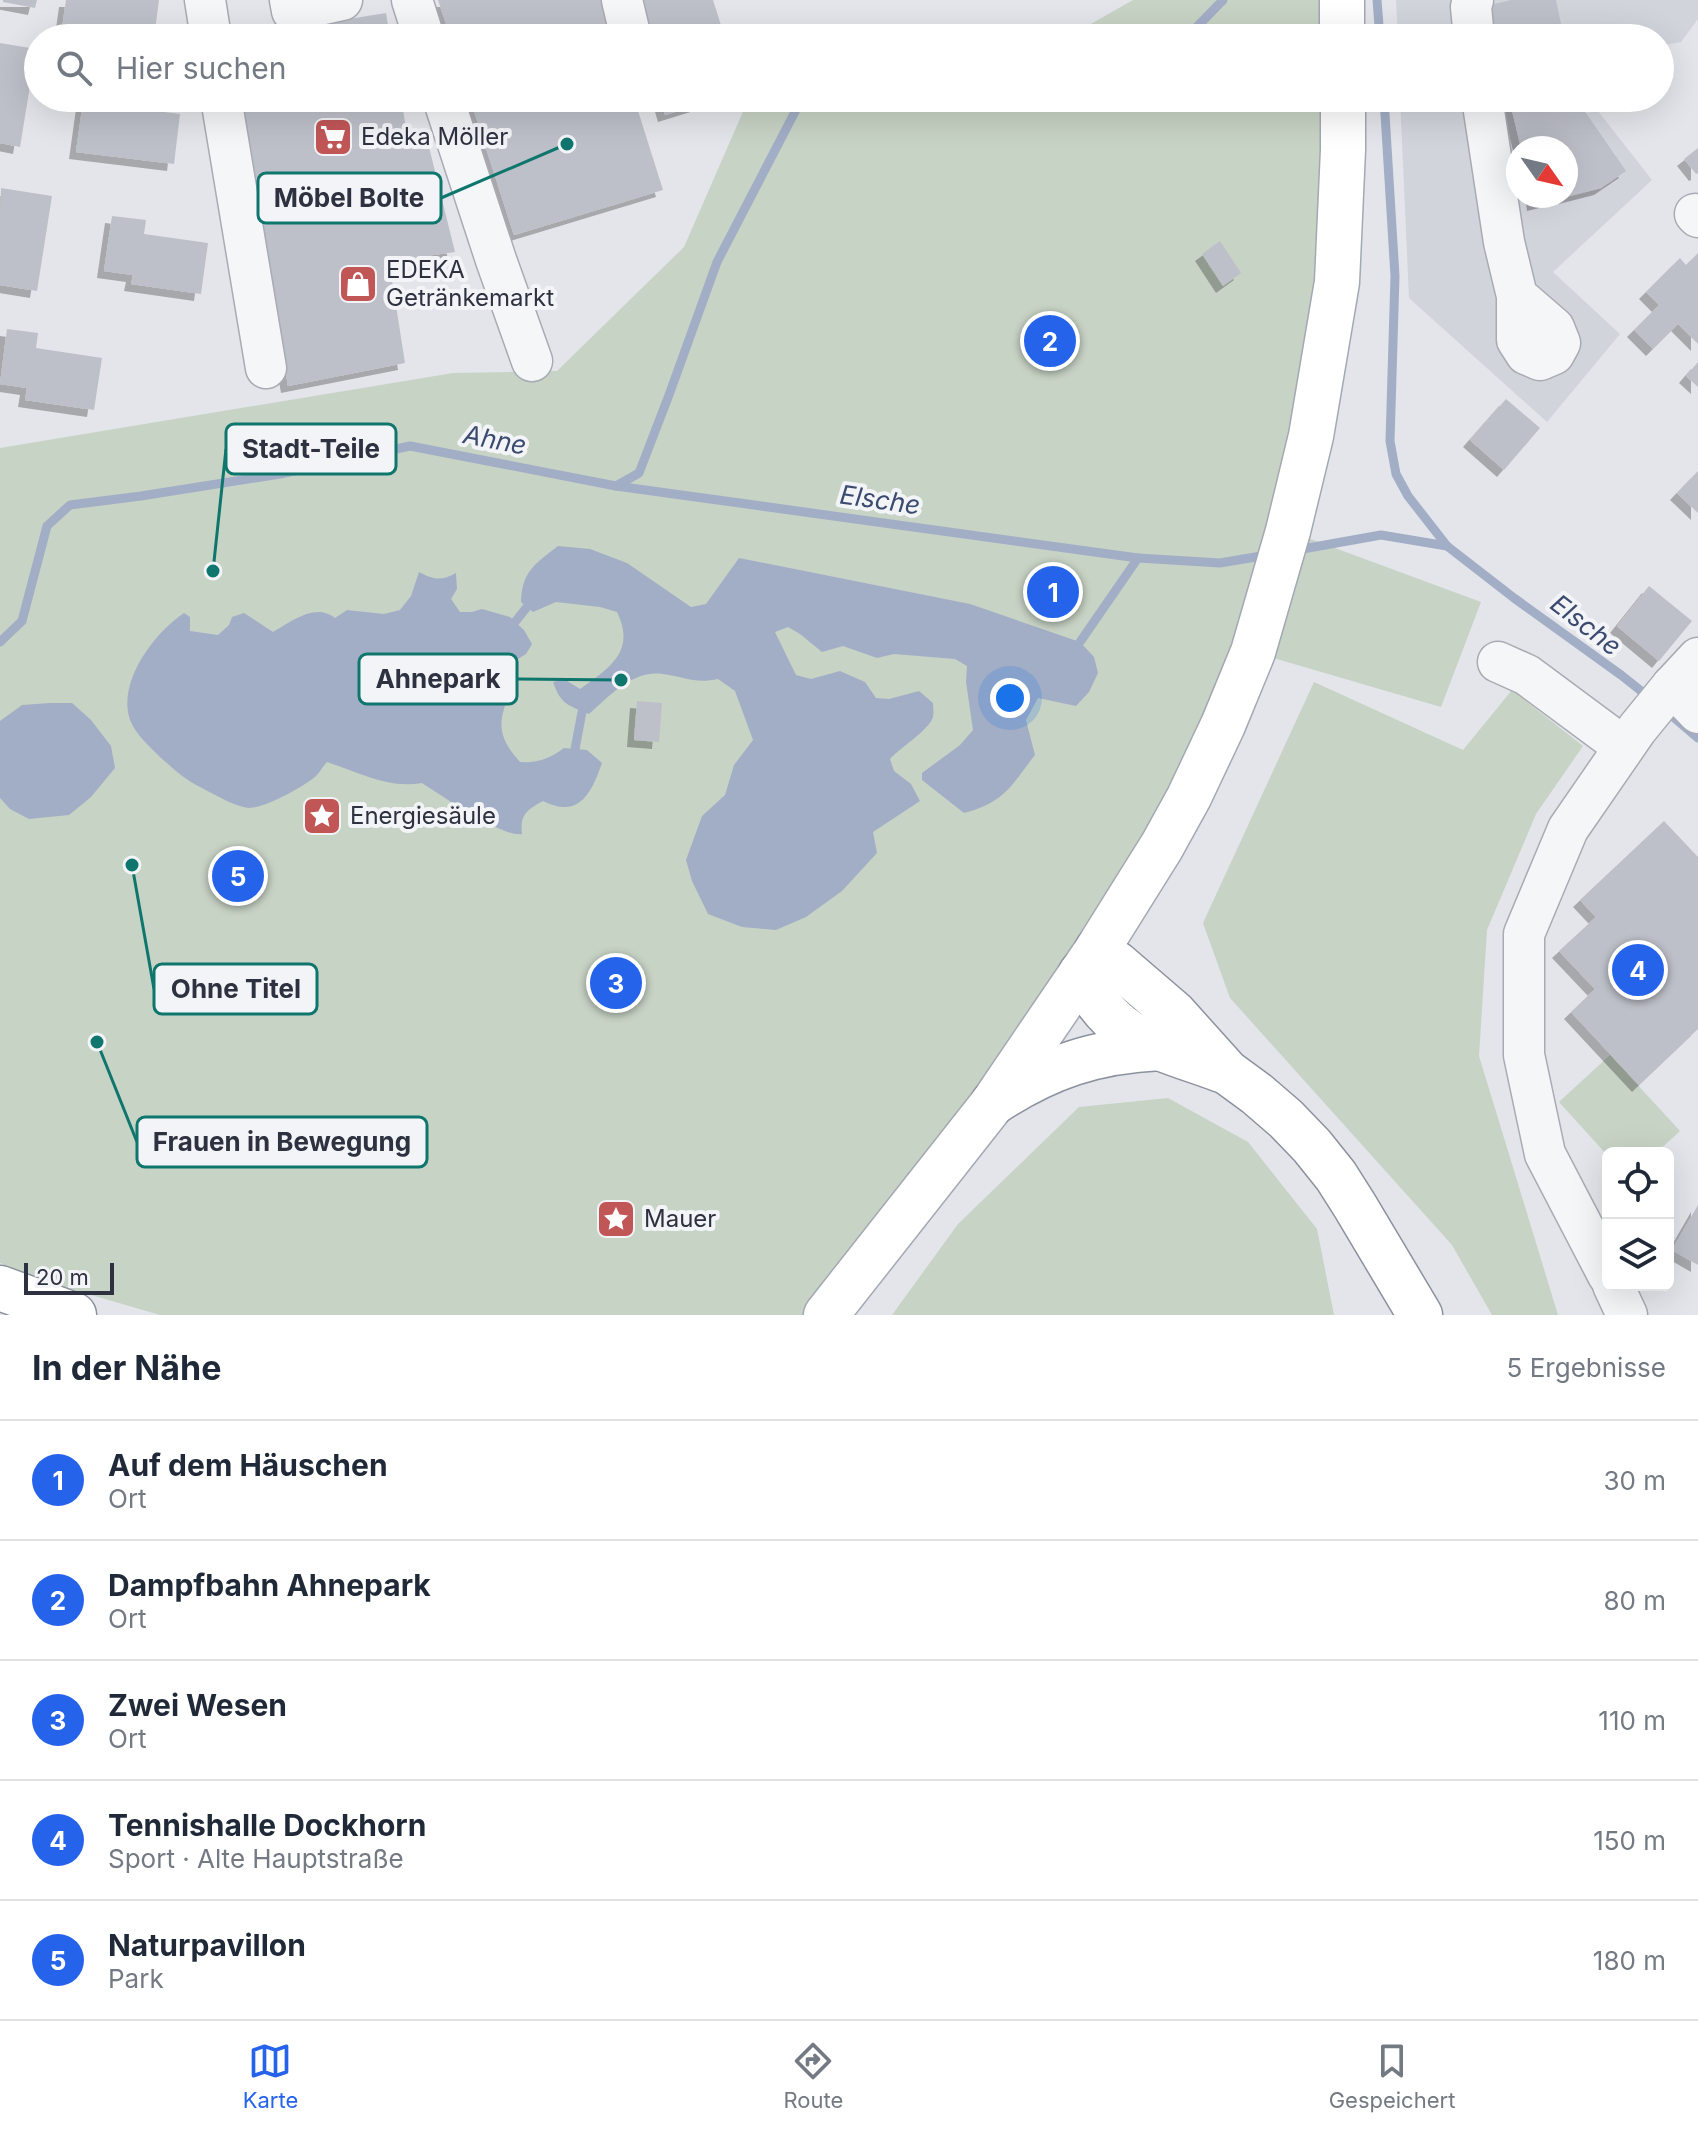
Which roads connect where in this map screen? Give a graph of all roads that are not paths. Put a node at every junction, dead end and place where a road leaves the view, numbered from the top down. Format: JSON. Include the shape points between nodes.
{"nodes":[{"id":1,"x":205,"y":0,"type":"edge"},
{"id":2,"x":290,"y":0,"type":"edge"},
{"id":3,"x":342,"y":0,"type":"edge"},
{"id":4,"x":412,"y":0,"type":"edge"},
{"id":5,"x":622,"y":0,"type":"edge"},
{"id":6,"x":1473,"y":0,"type":"edge"},
{"id":7,"x":209,"y":24,"type":"edge"},
{"id":8,"x":420,"y":24,"type":"edge"},
{"id":9,"x":628,"y":24,"type":"edge"},
{"id":10,"x":1473,"y":24,"type":"edge"},
{"id":11,"x":223,"y":112,"type":"edge"},
{"id":12,"x":448,"y":112,"type":"edge"},
{"id":13,"x":1343,"y":112,"type":"edge"},
{"id":14,"x":1484,"y":112,"type":"edge"},
{"id":15,"x":1517,"y":296,"type":"dead end"},
{"id":16,"x":532,"y":361,"type":"dead end"},
{"id":17,"x":266,"y":368,"type":"dead end"},
{"id":18,"x":1498,"y":662,"type":"dead end"},
{"id":19,"x":1668,"y":704,"type":"edge"},
{"id":20,"x":1089,"y":962,"type":"junction"},
{"id":21,"x":1161,"y":1048,"type":"junction"},
{"id":22,"x":1227,"y":1072,"type":"junction"},
{"id":23,"x":993,"y":1103,"type":"junction"},
{"id":24,"x":1372,"y":1236,"type":"junction"},
{"id":25,"x":1602,"y":1263,"type":"edge"},
{"id":26,"x":0,"y":1288,"type":"edge"},
{"id":27,"x":1616,"y":1291,"type":"edge"},
{"id":28,"x":74,"y":1315,"type":"edge"},
{"id":29,"x":826,"y":1315,"type":"edge"},
{"id":30,"x":1387,"y":1315,"type":"edge"},
{"id":31,"x":1420,"y":1315,"type":"edge"},
{"id":32,"x":1627,"y":1315,"type":"edge"}],
"edges":[{"from":1,"to":7,"type":"street"},
{"from":2,"to":3,"type":"street","via":[[292,11]]},
{"from":4,"to":8,"type":"street"},
{"from":5,"to":9,"type":"street"},
{"from":6,"to":10,"type":"street"},
{"from":11,"to":17,"type":"street"},
{"from":12,"to":16,"type":"street"},
{"from":13,"to":20,"type":"main road","via":[[1337,282],[1311,436],[1253,652],[1189,797]]},
{"from":14,"to":15,"type":"street"},
{"from":18,"to":19,"type":"street","via":[[1527,675]]},
{"from":19,"to":25,"type":"street","via":[[1568,829],[1524,934],[1524,1055],[1545,1154]]},
{"from":20,"to":21,"type":"main road","via":[[1096,1003],[1123,1029]]},
{"from":20,"to":22,"type":"main road","via":[[1117,964],[1174,1013]]},
{"from":20,"to":23,"type":"main road"},
{"from":21,"to":22,"type":"main road"},
{"from":21,"to":23,"type":"main road","via":[[1078,1060]]},
{"from":22,"to":24,"type":"main road","via":[[1312,1146]]},
{"from":23,"to":29,"type":"main road"},
{"from":24,"to":30,"type":"main road"},
{"from":24,"to":31,"type":"main road"},
{"from":26,"to":28,"type":"main road"},
{"from":27,"to":32,"type":"street"}]}
